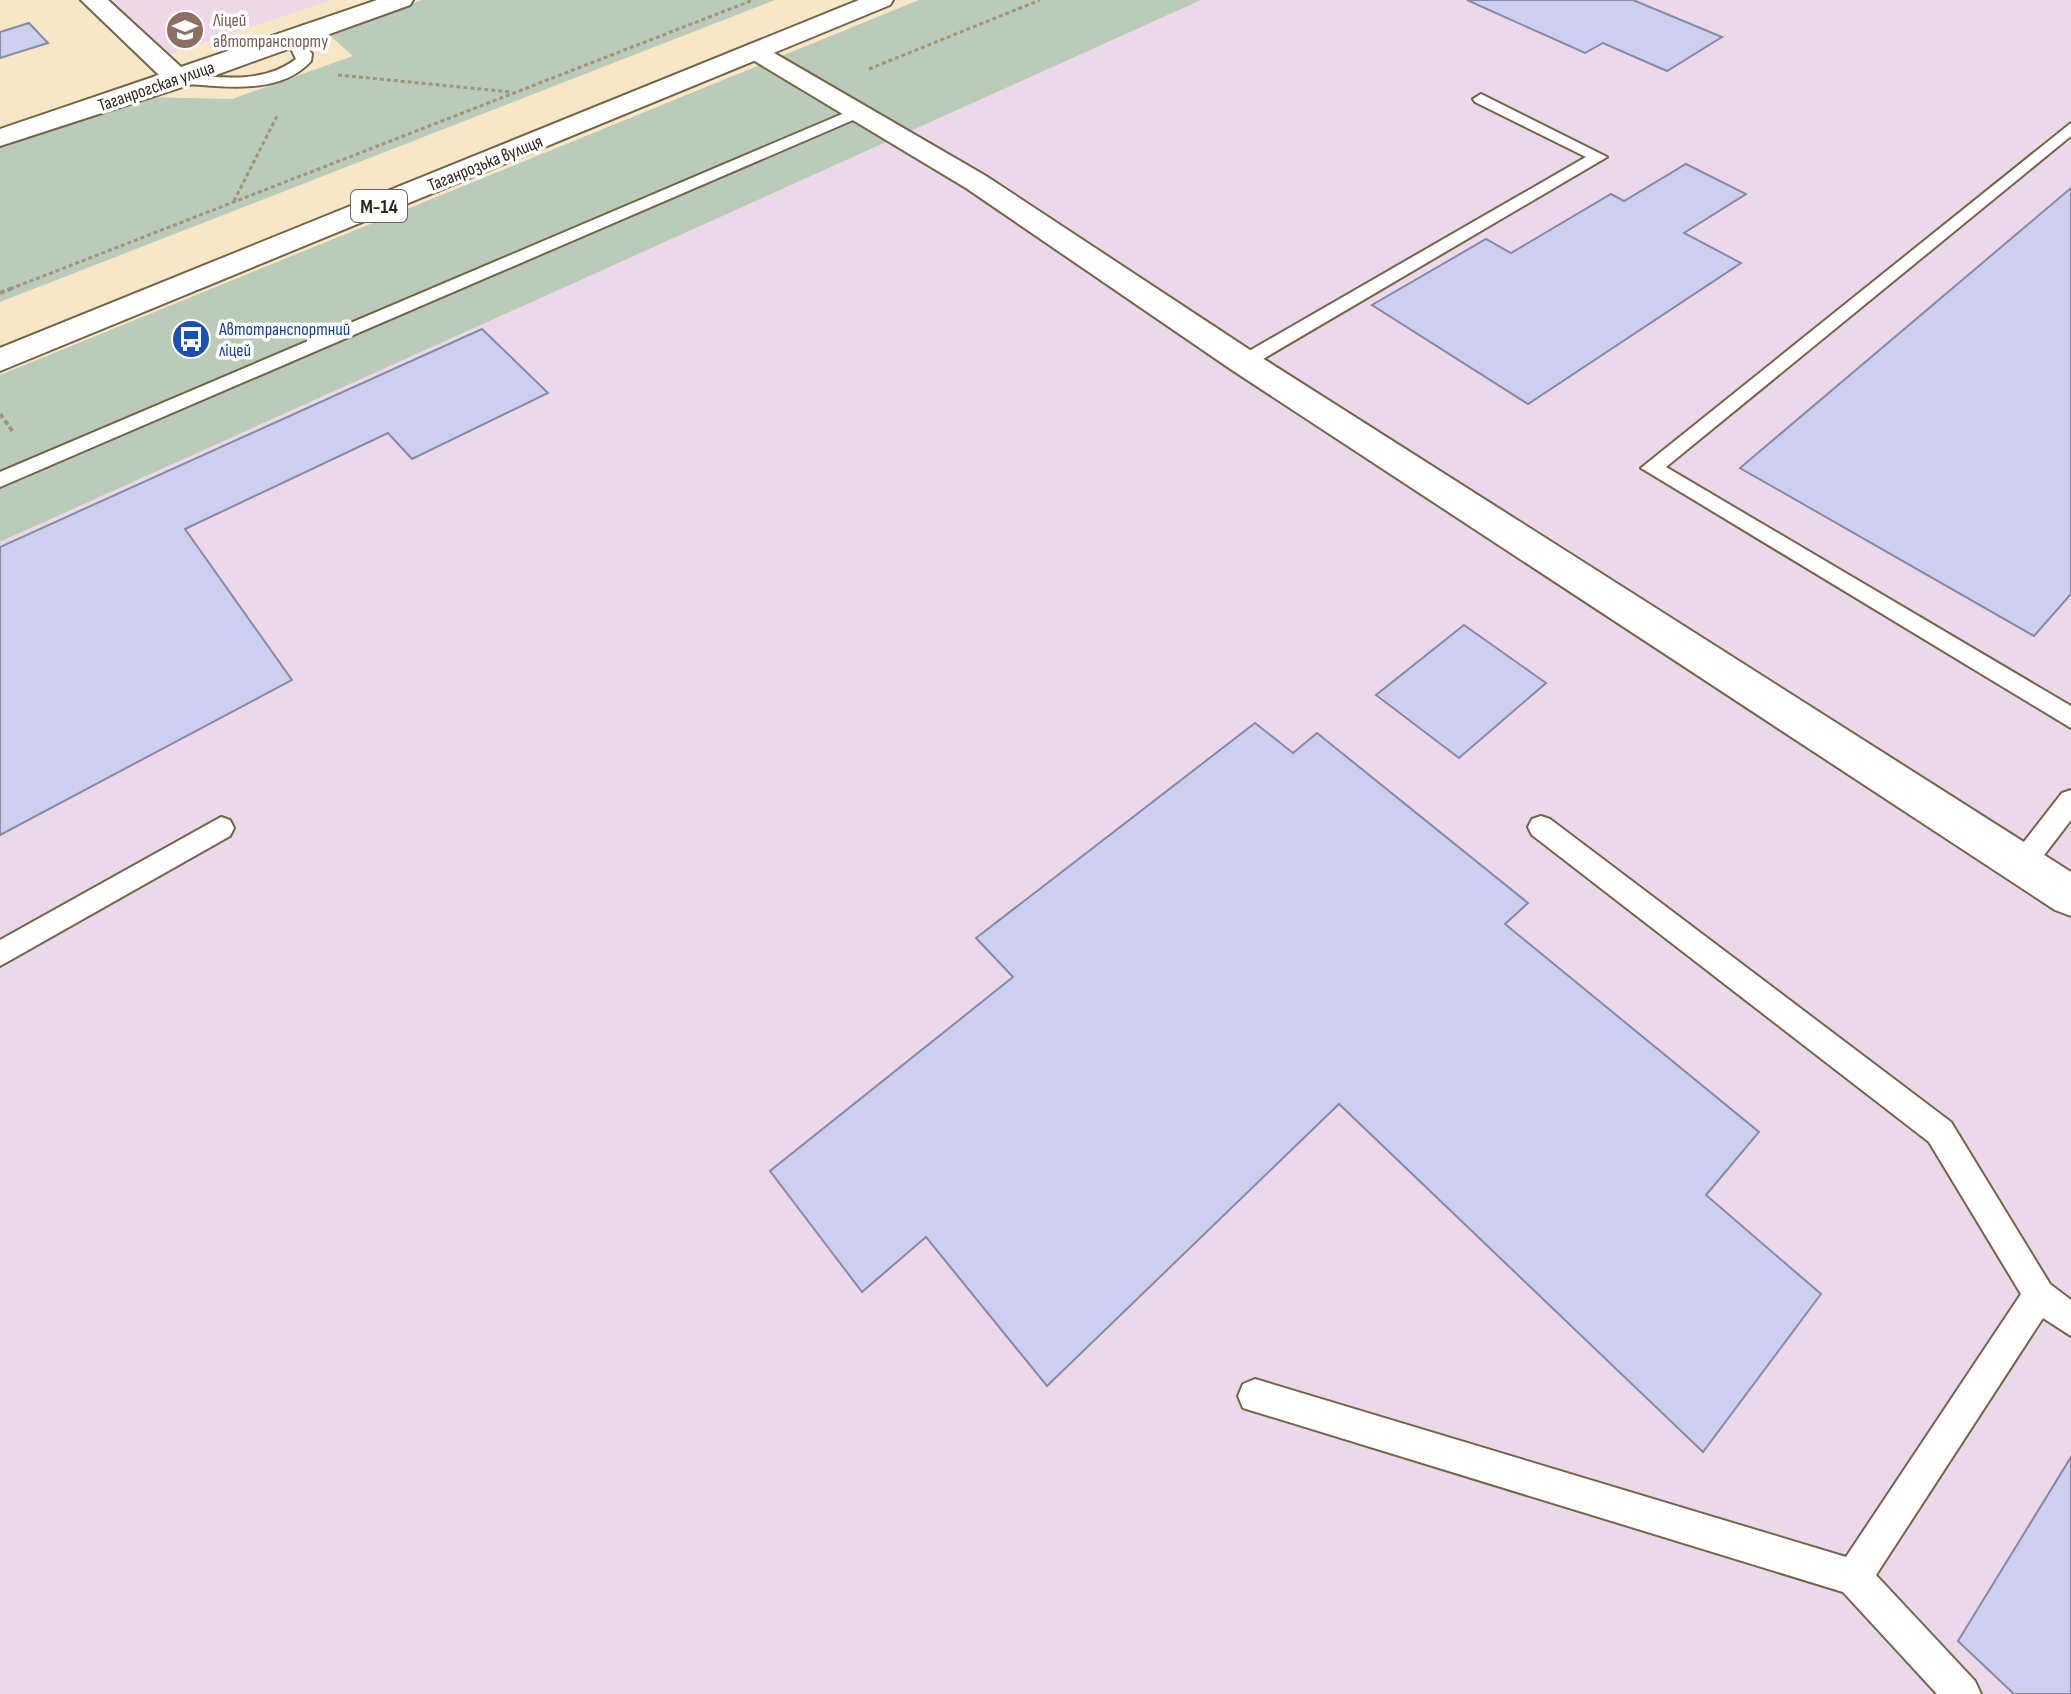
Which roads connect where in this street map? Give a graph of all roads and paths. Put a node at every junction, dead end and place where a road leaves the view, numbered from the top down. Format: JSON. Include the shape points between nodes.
{"nodes":[{"id":1,"x":93,"y":0,"type":"edge"},
{"id":2,"x":401,"y":0,"type":"edge"},
{"id":3,"x":753,"y":0,"type":"edge"},
{"id":4,"x":881,"y":0,"type":"edge"},
{"id":5,"x":294,"y":38,"type":"junction"},
{"id":6,"x":757,"y":51,"type":"junction"},
{"id":7,"x":179,"y":79,"type":"junction"},
{"id":8,"x":287,"y":82,"type":"junction"},
{"id":9,"x":514,"y":93,"type":"junction"},
{"id":10,"x":1481,"y":99,"type":"dead end"},
{"id":11,"x":861,"y":111,"type":"junction"},
{"id":12,"x":2071,"y":128,"type":"edge"},
{"id":13,"x":0,"y":138,"type":"edge"},
{"id":14,"x":233,"y":202,"type":"junction"},
{"id":15,"x":0,"y":293,"type":"edge"},
{"id":16,"x":0,"y":360,"type":"edge"},
{"id":17,"x":1244,"y":362,"type":"junction"},
{"id":18,"x":0,"y":414,"type":"edge"},
{"id":19,"x":15,"y":434,"type":"dead end"},
{"id":20,"x":0,"y":480,"type":"edge"},
{"id":21,"x":2071,"y":718,"type":"edge"},
{"id":22,"x":2071,"y":801,"type":"edge"},
{"id":23,"x":1541,"y":827,"type":"dead end"},
{"id":24,"x":221,"y":828,"type":"dead end"},
{"id":25,"x":2022,"y":864,"type":"junction"},
{"id":26,"x":2071,"y":896,"type":"edge"},
{"id":27,"x":0,"y":954,"type":"edge"},
{"id":28,"x":2039,"y":1295,"type":"junction"},
{"id":29,"x":2071,"y":1320,"type":"edge"},
{"id":30,"x":1255,"y":1396,"type":"dead end"},
{"id":31,"x":1854,"y":1577,"type":"junction"},
{"id":32,"x":1962,"y":1694,"type":"edge"}],
"edges":[{"from":1,"to":7,"type":"main road"},
{"from":2,"to":5,"type":"main road","name":"Таганрогская улица"},
{"from":3,"to":9,"type":"path"},
{"from":4,"to":6,"type":"main road","name":"Таганрозька вулиця","number":"М-14"},
{"from":5,"to":7,"type":"main road","name":"Таганрогская улица"},
{"from":5,"to":8,"type":"lane","via":[[303,61]]},
{"from":6,"to":11,"type":"main road"},
{"from":6,"to":16,"type":"main road","name":"Таганрозька вулиця","number":"М-14"},
{"from":7,"to":8,"type":"lane"},
{"from":7,"to":13,"type":"main road","name":"Таганрогская улица"},
{"from":8,"to":9,"type":"path","via":[[344,73]]},
{"from":8,"to":14,"type":"path"},
{"from":9,"to":14,"type":"path"},
{"from":10,"to":17,"type":"lane","via":[[1599,157]]},
{"from":11,"to":17,"type":"main road"},
{"from":11,"to":20,"type":"lane"},
{"from":12,"to":21,"type":"lane","via":[[1651,468]]},
{"from":14,"to":15,"type":"path"},
{"from":17,"to":25,"type":"main road"},
{"from":18,"to":19,"type":"path"},
{"from":22,"to":25,"type":"lane"},
{"from":23,"to":28,"type":"lane","via":[[1940,1132]]},
{"from":24,"to":27,"type":"lane"},
{"from":25,"to":26,"type":"main road"},
{"from":28,"to":29,"type":"lane"},
{"from":28,"to":31,"type":"lane"},
{"from":30,"to":31,"type":"lane"},
{"from":31,"to":32,"type":"lane"}]}
